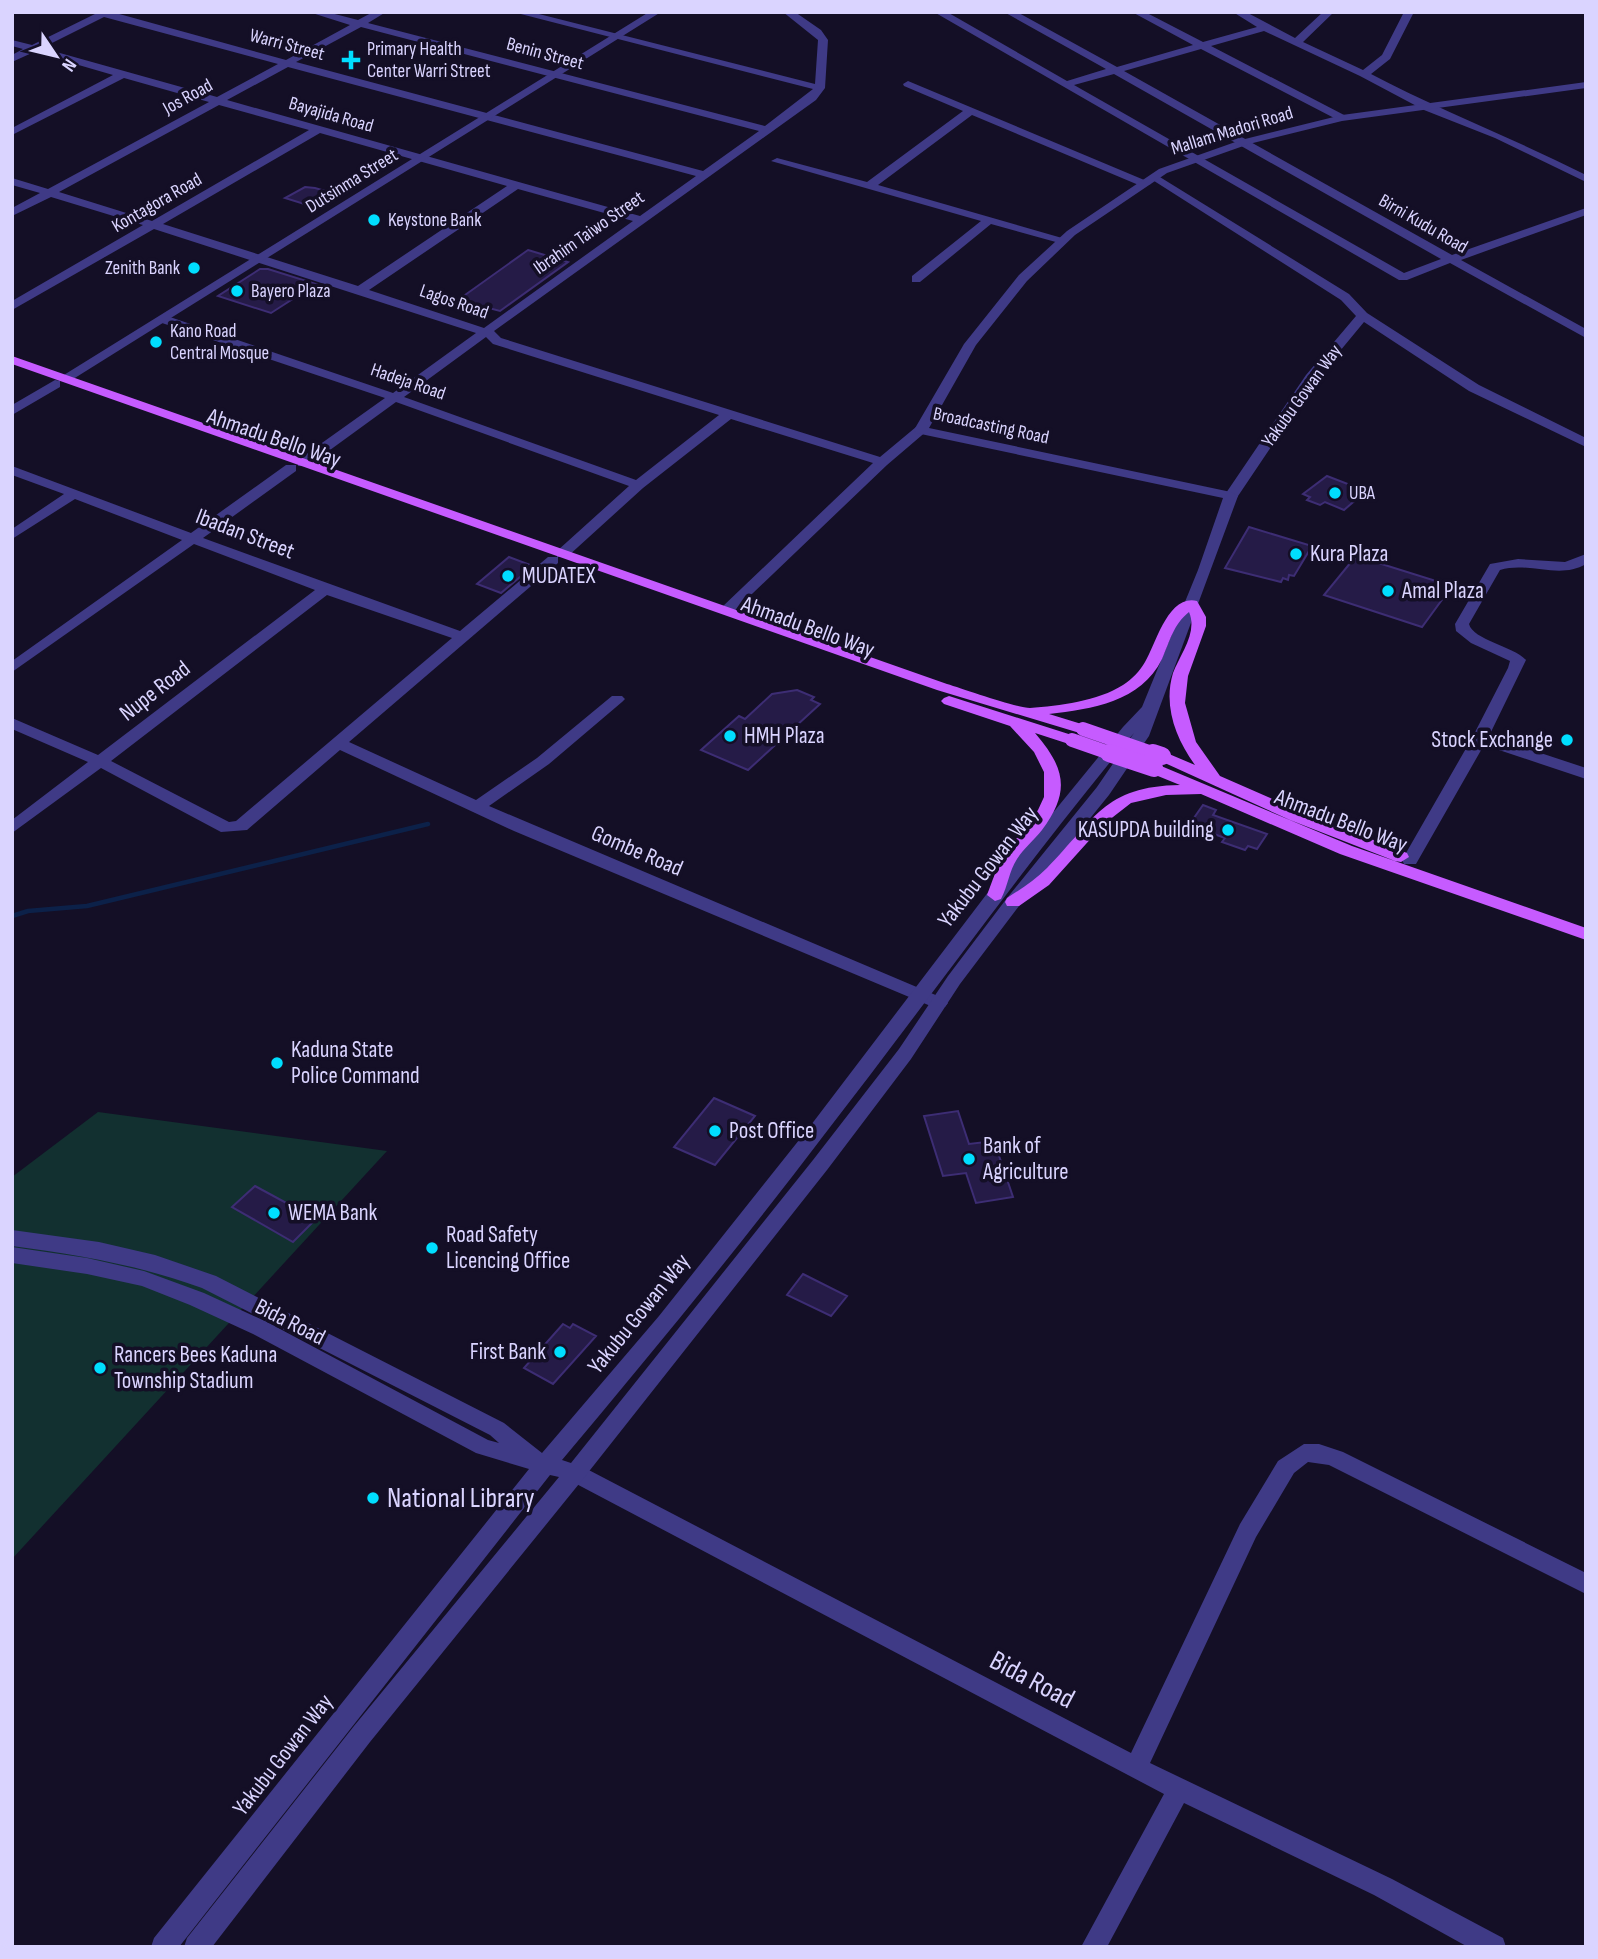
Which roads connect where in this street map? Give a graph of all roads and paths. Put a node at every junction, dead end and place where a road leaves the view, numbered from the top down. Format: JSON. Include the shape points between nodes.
{"nodes":[{"id":1,"x":314,"y":12,"type":"edge"},
{"id":2,"x":381,"y":12,"type":"edge"},
{"id":3,"x":518,"y":12,"type":"edge"},
{"id":4,"x":656,"y":12,"type":"edge"},
{"id":5,"x":788,"y":12,"type":"edge"},
{"id":6,"x":939,"y":12,"type":"edge"},
{"id":7,"x":1009,"y":12,"type":"edge"},
{"id":8,"x":1137,"y":12,"type":"edge"},
{"id":9,"x":1238,"y":12,"type":"edge"},
{"id":10,"x":1265,"y":12,"type":"edge"},
{"id":11,"x":1329,"y":12,"type":"edge"},
{"id":12,"x":1409,"y":12,"type":"edge"},
{"id":13,"x":106,"y":13,"type":"edge"},
{"id":14,"x":359,"y":23,"type":"junction"},
{"id":15,"x":1260,"y":25,"type":"junction"},
{"id":16,"x":617,"y":36,"type":"junction"},
{"id":17,"x":1298,"y":41,"type":"junction"},
{"id":18,"x":12,"y":43,"type":"edge"},
{"id":19,"x":1203,"y":47,"type":"junction"},
{"id":20,"x":32,"y":49,"type":"junction"},
{"id":21,"x":12,"y":58,"type":"edge"},
{"id":22,"x":288,"y":63,"type":"junction"},
{"id":23,"x":1119,"y":71,"type":"junction"},
{"id":24,"x":554,"y":74,"type":"junction"},
{"id":25,"x":1364,"y":74,"type":"junction"},
{"id":26,"x":121,"y":75,"type":"junction"},
{"id":27,"x":908,"y":84,"type":"dead end"},
{"id":28,"x":1066,"y":84,"type":"junction"},
{"id":29,"x":1586,"y":85,"type":"edge"},
{"id":30,"x":820,"y":88,"type":"junction"},
{"id":31,"x":216,"y":102,"type":"junction"},
{"id":32,"x":1429,"y":108,"type":"junction"},
{"id":33,"x":971,"y":110,"type":"junction"},
{"id":34,"x":489,"y":116,"type":"junction"},
{"id":35,"x":1342,"y":118,"type":"junction"},
{"id":36,"x":319,"y":129,"type":"junction"},
{"id":37,"x":767,"y":130,"type":"junction"},
{"id":38,"x":12,"y":132,"type":"edge"},
{"id":39,"x":1245,"y":142,"type":"junction"},
{"id":40,"x":422,"y":159,"type":"junction"},
{"id":41,"x":1195,"y":159,"type":"junction"},
{"id":42,"x":777,"y":161,"type":"dead end"},
{"id":43,"x":705,"y":175,"type":"junction"},
{"id":44,"x":1586,"y":179,"type":"edge"},
{"id":45,"x":12,"y":181,"type":"edge"},
{"id":46,"x":1150,"y":181,"type":"junction"},
{"id":47,"x":516,"y":185,"type":"junction"},
{"id":48,"x":870,"y":186,"type":"junction"},
{"id":49,"x":49,"y":193,"type":"junction"},
{"id":50,"x":1586,"y":211,"type":"edge"},
{"id":51,"x":12,"y":213,"type":"edge"},
{"id":52,"x":990,"y":219,"type":"junction"},
{"id":53,"x":641,"y":220,"type":"junction"},
{"id":54,"x":154,"y":225,"type":"junction"},
{"id":55,"x":1063,"y":240,"type":"junction"},
{"id":56,"x":260,"y":258,"type":"junction"},
{"id":57,"x":1448,"y":259,"type":"junction"},
{"id":58,"x":916,"y":279,"type":"dead end"},
{"id":59,"x":359,"y":291,"type":"junction"},
{"id":60,"x":12,"y":306,"type":"edge"},
{"id":61,"x":1363,"y":316,"type":"junction"},
{"id":62,"x":163,"y":319,"type":"junction"},
{"id":63,"x":487,"y":333,"type":"junction"},
{"id":64,"x":1586,"y":334,"type":"edge"},
{"id":65,"x":12,"y":360,"type":"edge"},
{"id":66,"x":12,"y":369,"type":"edge"},
{"id":67,"x":60,"y":381,"type":"junction"},
{"id":68,"x":393,"y":397,"type":"junction"},
{"id":69,"x":12,"y":411,"type":"edge"},
{"id":70,"x":729,"y":414,"type":"junction"},
{"id":71,"x":921,"y":430,"type":"junction"},
{"id":72,"x":1586,"y":443,"type":"edge"},
{"id":73,"x":887,"y":458,"type":"junction"},
{"id":74,"x":297,"y":466,"type":"junction"},
{"id":75,"x":12,"y":470,"type":"edge"},
{"id":76,"x":638,"y":485,"type":"junction"},
{"id":77,"x":75,"y":493,"type":"junction"},
{"id":78,"x":1231,"y":496,"type":"junction"},
{"id":79,"x":12,"y":535,"type":"edge"},
{"id":80,"x":192,"y":539,"type":"junction"},
{"id":81,"x":557,"y":557,"type":"junction"},
{"id":82,"x":1586,"y":558,"type":"edge"},
{"id":83,"x":325,"y":589,"type":"junction"},
{"id":84,"x":1192,"y":604,"type":"junction"},
{"id":85,"x":726,"y":611,"type":"junction"},
{"id":86,"x":462,"y":637,"type":"junction"},
{"id":87,"x":12,"y":668,"type":"edge"},
{"id":88,"x":617,"y":699,"type":"dead end"},
{"id":89,"x":1022,"y":718,"type":"junction"},
{"id":90,"x":12,"y":723,"type":"edge"},
{"id":91,"x":1480,"y":738,"type":"junction"},
{"id":92,"x":339,"y":743,"type":"junction"},
{"id":93,"x":101,"y":762,"type":"junction"},
{"id":94,"x":1586,"y":774,"type":"edge"},
{"id":95,"x":1212,"y":785,"type":"junction"},
{"id":96,"x":477,"y":807,"type":"junction"},
{"id":97,"x":12,"y":828,"type":"edge"},
{"id":98,"x":1410,"y":860,"type":"junction"},
{"id":99,"x":1004,"y":899,"type":"junction"},
{"id":100,"x":1586,"y":921,"type":"edge"},
{"id":101,"x":1586,"y":934,"type":"edge"},
{"id":102,"x":920,"y":995,"type":"junction"},
{"id":103,"x":939,"y":1003,"type":"junction"},
{"id":104,"x":12,"y":1238,"type":"edge"},
{"id":105,"x":12,"y":1255,"type":"edge"},
{"id":106,"x":544,"y":1466,"type":"junction"},
{"id":107,"x":575,"y":1474,"type":"junction"},
{"id":108,"x":1586,"y":1584,"type":"edge"},
{"id":109,"x":1136,"y":1768,"type":"junction"},
{"id":110,"x":1179,"y":1790,"type":"junction"},
{"id":111,"x":163,"y":1947,"type":"edge"},
{"id":112,"x":196,"y":1947,"type":"edge"},
{"id":113,"x":1093,"y":1947,"type":"edge"},
{"id":114,"x":1494,"y":1947,"type":"edge"}],
"edges":[{"from":1,"to":14,"type":"street","name":"Benin Street"},
{"from":2,"to":14,"type":"street","name":"Jos Road"},
{"from":3,"to":16,"type":"street"},
{"from":4,"to":16,"type":"street","name":"Dutsinma Street"},
{"from":5,"to":30,"type":"street","via":[[823,40]]},
{"from":6,"to":28,"type":"street"},
{"from":7,"to":23,"type":"street","name":"Birni Kudu Road"},
{"from":8,"to":19,"type":"street"},
{"from":9,"to":15,"type":"street"},
{"from":10,"to":15,"type":"street"},
{"from":11,"to":17,"type":"street"},
{"from":12,"to":25,"type":"street","via":[[1386,57]]},
{"from":13,"to":20,"type":"street"},
{"from":13,"to":22,"type":"street","name":"Warri Street"},
{"from":14,"to":22,"type":"street","name":"Jos Road"},
{"from":14,"to":24,"type":"street","name":"Benin Street"},
{"from":15,"to":17,"type":"street"},
{"from":15,"to":19,"type":"street"},
{"from":16,"to":24,"type":"street","name":"Dutsinma Street"},
{"from":16,"to":30,"type":"street"},
{"from":17,"to":25,"type":"street"},
{"from":18,"to":20,"type":"street","name":"Bayajida Road"},
{"from":19,"to":23,"type":"street"},
{"from":19,"to":35,"type":"street"},
{"from":20,"to":21,"type":"street"},
{"from":20,"to":26,"type":"street","name":"Bayajida Road"},
{"from":22,"to":31,"type":"street","name":"Jos Road"},
{"from":22,"to":34,"type":"street","name":"Warri Street"},
{"from":23,"to":28,"type":"street"},
{"from":23,"to":39,"type":"street","name":"Birni Kudu Road"},
{"from":24,"to":34,"type":"street","name":"Dutsinma Street"},
{"from":24,"to":37,"type":"street","name":"Benin Street"},
{"from":25,"to":32,"type":"street"},
{"from":26,"to":31,"type":"street","name":"Bayajida Road"},
{"from":26,"to":38,"type":"street"},
{"from":27,"to":33,"type":"street"},
{"from":28,"to":41,"type":"street"},
{"from":29,"to":32,"type":"street","name":"Mallam Madori Road"},
{"from":30,"to":37,"type":"street","name":"Ibrahim Taiwo Street"},
{"from":31,"to":36,"type":"street","name":"Bayajida Road"},
{"from":31,"to":49,"type":"street","name":"Jos Road"},
{"from":32,"to":35,"type":"street","name":"Mallam Madori Road"},
{"from":32,"to":44,"type":"street"},
{"from":33,"to":46,"type":"street"},
{"from":33,"to":48,"type":"street"},
{"from":34,"to":40,"type":"street","name":"Dutsinma Street"},
{"from":34,"to":43,"type":"street","name":"Warri Street"},
{"from":35,"to":39,"type":"street","name":"Mallam Madori Road"},
{"from":36,"to":40,"type":"street","name":"Bayajida Road"},
{"from":36,"to":54,"type":"street","name":"Kontagora Road"},
{"from":37,"to":43,"type":"street","name":"Ibrahim Taiwo Street"},
{"from":39,"to":41,"type":"street","name":"Mallam Madori Road"},
{"from":39,"to":57,"type":"street","name":"Birni Kudu Road"},
{"from":40,"to":47,"type":"street","name":"Bayajida Road"},
{"from":40,"to":56,"type":"street","name":"Dutsinma Street"},
{"from":41,"to":46,"type":"street","name":"Mallam Madori Road"},
{"from":41,"to":57,"type":"street","via":[[1403,277]]},
{"from":42,"to":48,"type":"street"},
{"from":43,"to":53,"type":"street","name":"Ibrahim Taiwo Street"},
{"from":45,"to":49,"type":"street","name":"Lagos Road"},
{"from":46,"to":55,"type":"street","name":"Mallam Madori Road"},
{"from":46,"to":61,"type":"street","via":[[1345,297]]},
{"from":47,"to":53,"type":"street","name":"Bayajida Road"},
{"from":47,"to":59,"type":"street"},
{"from":48,"to":52,"type":"street"},
{"from":49,"to":51,"type":"street","name":"Jos Road"},
{"from":49,"to":54,"type":"street","name":"Lagos Road"},
{"from":50,"to":57,"type":"street"},
{"from":52,"to":55,"type":"street"},
{"from":52,"to":58,"type":"street"},
{"from":53,"to":63,"type":"street","name":"Ibrahim Taiwo Street"},
{"from":54,"to":56,"type":"street","name":"Lagos Road"},
{"from":54,"to":60,"type":"street","name":"Kontagora Road"},
{"from":55,"to":71,"type":"street","name":"Mallam Madori Road","via":[[1023,278],[971,344]]},
{"from":56,"to":59,"type":"street","name":"Lagos Road"},
{"from":56,"to":62,"type":"street","name":"Dutsinma Street"},
{"from":57,"to":64,"type":"street","name":"Birni Kudu Road"},
{"from":59,"to":63,"type":"street","name":"Lagos Road"},
{"from":61,"to":72,"type":"street","via":[[1474,388]]},
{"from":61,"to":78,"type":"street","name":"Yakubu Gowan Way","via":[[1311,378]]},
{"from":62,"to":67,"type":"street","name":"Dutsinma Street"},
{"from":62,"to":68,"type":"street","name":"Hadeja Road"},
{"from":63,"to":68,"type":"street","name":"Ibrahim Taiwo Street"},
{"from":63,"to":70,"type":"street","name":"Lagos Road","via":[[497,341]]},
{"from":63,"to":73,"type":"street","via":[[506,335]]},
{"from":65,"to":67,"type":"main road","name":"Ahmadu Bello Way"},
{"from":66,"to":67,"type":"main road","name":"Ahmadu Bello Way"},
{"from":67,"to":69,"type":"street","name":"Dutsinma Street"},
{"from":67,"to":74,"type":"main road","name":"Ahmadu Bello Way"},
{"from":68,"to":74,"type":"street","name":"Ibrahim Taiwo Street"},
{"from":68,"to":76,"type":"street","name":"Hadeja Road"},
{"from":70,"to":73,"type":"street","name":"Lagos Road"},
{"from":70,"to":76,"type":"street"},
{"from":71,"to":73,"type":"street","name":"Broadcasting Road"},
{"from":71,"to":78,"type":"street","name":"Broadcasting Road"},
{"from":73,"to":85,"type":"street","name":"Broadcasting Road"},
{"from":74,"to":80,"type":"street","name":"Ibrahim Taiwo Street"},
{"from":74,"to":81,"type":"main road","name":"Ahmadu Bello Way"},
{"from":75,"to":77,"type":"street","name":"Ibadan Street"},
{"from":76,"to":81,"type":"street"},
{"from":77,"to":79,"type":"street"},
{"from":77,"to":80,"type":"street","name":"Ibadan Street"},
{"from":78,"to":84,"type":"street","name":"Yakubu Gowan Way"},
{"from":80,"to":83,"type":"street","name":"Ibadan Street"},
{"from":80,"to":87,"type":"street","name":"Ibrahim Taiwo Street"},
{"from":81,"to":85,"type":"main road","name":"Ahmadu Bello Way"},
{"from":81,"to":86,"type":"street"},
{"from":81,"to":89,"type":"main road","name":"Ahmadu Bello Way"},
{"from":82,"to":91,"type":"street","via":[[1567,568],[1519,562],[1495,567],[1462,624],[1463,631],[1518,660]]},
{"from":83,"to":86,"type":"street","name":"Ibadan Street"},
{"from":83,"to":93,"type":"street","name":"Nupe Road"},
{"from":84,"to":89,"type":"main road","via":[[1173,616],[1152,664],[1140,679],[1119,693],[1088,704]]},
{"from":84,"to":95,"type":"main road","via":[[1199,619],[1179,678],[1179,720]]},
{"from":84,"to":99,"type":"street","name":"Yakubu Gowan Way","via":[[1141,736],[1102,791]]},
{"from":85,"to":89,"type":"main road","name":"Ahmadu Bello Way"},
{"from":86,"to":92,"type":"street"},
{"from":88,"to":96,"type":"street","via":[[543,761]]},
{"from":89,"to":95,"type":"main road","name":"Ahmadu Bello Way","bridge":true,"via":[[1158,762]]},
{"from":89,"to":99,"type":"main road","via":[[1052,768],[1056,787],[1052,802],[1009,859]]},
{"from":90,"to":93,"type":"street"},
{"from":91,"to":94,"type":"street"},
{"from":91,"to":98,"type":"street"},
{"from":92,"to":93,"type":"street","via":[[234,828]]},
{"from":92,"to":96,"type":"street","name":"Gombe Road"},
{"from":93,"to":97,"type":"street","name":"Nupe Road"},
{"from":95,"to":98,"type":"main road","name":"Ahmadu Bello Way"},
{"from":95,"to":99,"type":"main road","via":[[1155,790],[1117,803],[1085,832],[1049,876]]},
{"from":95,"to":101,"type":"main road","name":"Ahmadu Bello Way","via":[[1346,850]]},
{"from":96,"to":102,"type":"street","name":"Gombe Road"},
{"from":98,"to":100,"type":"main road","name":"Ahmadu Bello Way"},
{"from":99,"to":102,"type":"street","name":"Yakubu Gowan Way"},
{"from":99,"to":103,"type":"street","name":"Yakubu Gowan Way"},
{"from":102,"to":103,"type":"street","name":"Gombe Road"},
{"from":102,"to":106,"type":"street","name":"Yakubu Gowan Way","via":[[818,1130]]},
{"from":103,"to":107,"type":"street","name":"Yakubu Gowan Way","via":[[832,1149]]},
{"from":104,"to":106,"type":"street","name":"Bida Road","via":[[99,1250],[209,1282],[497,1429]]},
{"from":105,"to":106,"type":"street","name":"Bida Road","via":[[144,1279],[197,1299],[483,1447]]},
{"from":106,"to":107,"type":"street","name":"Bida Road"},
{"from":106,"to":111,"type":"street","name":"Yakubu Gowan Way"},
{"from":107,"to":109,"type":"street","name":"Bida Road"},
{"from":107,"to":112,"type":"street","name":"Yakubu Gowan Way","via":[[362,1734]]},
{"from":108,"to":109,"type":"street","via":[[1335,1458],[1304,1453],[1286,1467],[1248,1531]]},
{"from":109,"to":110,"type":"street","name":"Bida Road"},
{"from":110,"to":113,"type":"street"},
{"from":110,"to":114,"type":"street","name":"Bida Road","via":[[1383,1887]]}]}
